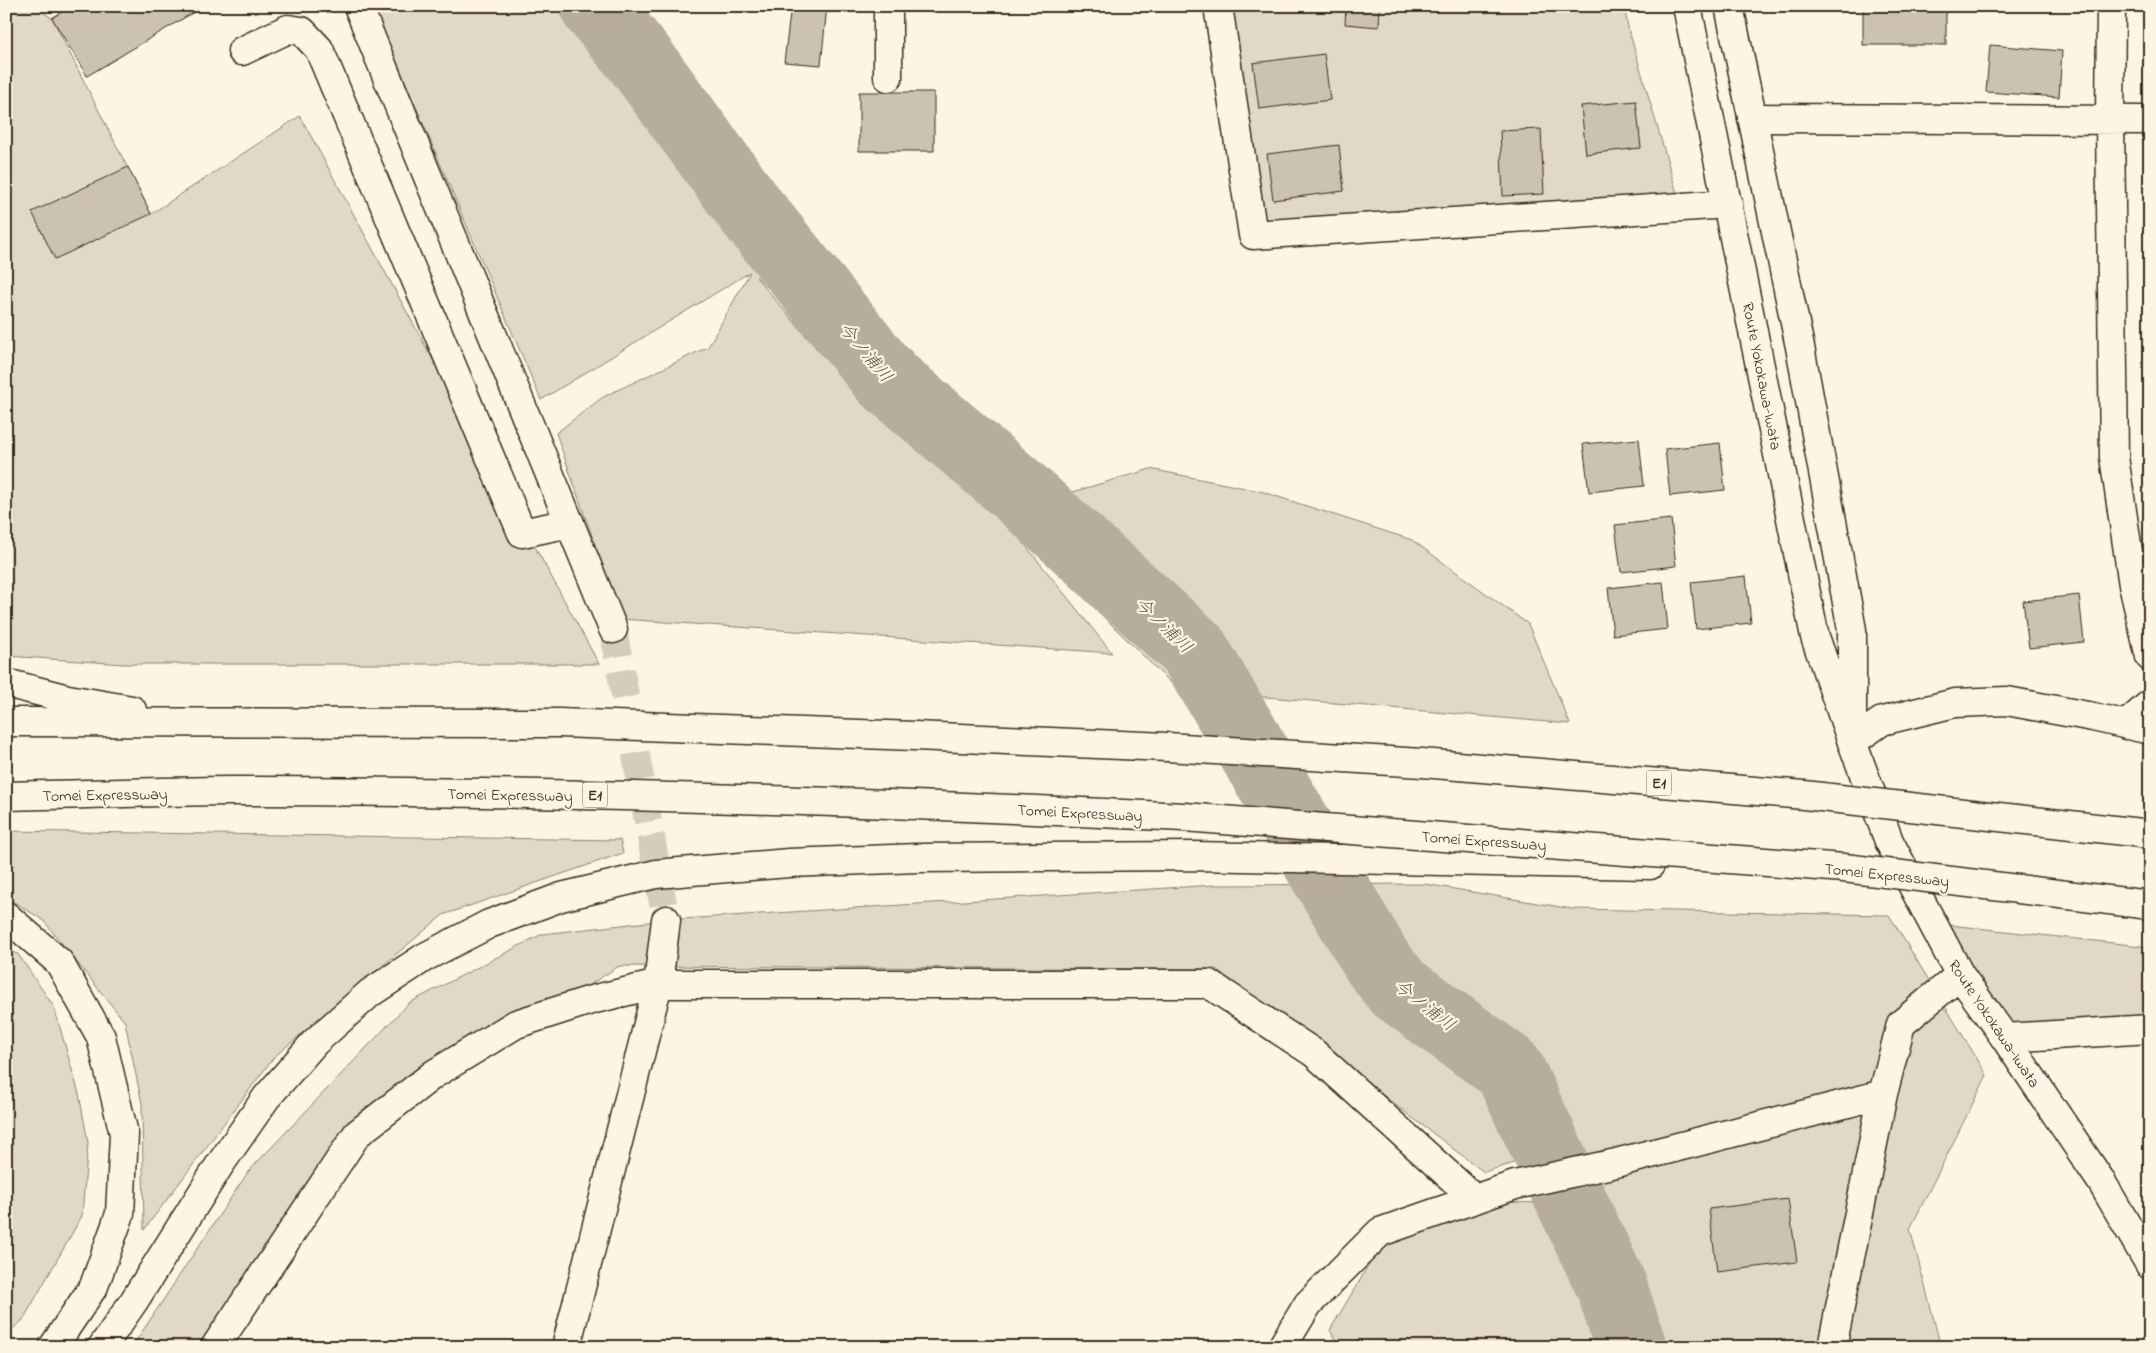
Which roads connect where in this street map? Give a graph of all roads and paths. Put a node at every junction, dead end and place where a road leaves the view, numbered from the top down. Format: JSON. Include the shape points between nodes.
{"nodes":[{"id":1,"x":358,"y":6,"type":"edge"},
{"id":2,"x":888,"y":6,"type":"edge"},
{"id":3,"x":1218,"y":6,"type":"edge"},
{"id":4,"x":1687,"y":6,"type":"edge"},
{"id":5,"x":1729,"y":6,"type":"edge"},
{"id":6,"x":2111,"y":6,"type":"edge"},
{"id":7,"x":242,"y":51,"type":"dead end"},
{"id":8,"x":888,"y":76,"type":"dead end"},
{"id":9,"x":1752,"y":118,"type":"junction"},
{"id":10,"x":2110,"y":120,"type":"junction"},
{"id":11,"x":2150,"y":120,"type":"edge"},
{"id":12,"x":1728,"y":204,"type":"junction"},
{"id":13,"x":570,"y":523,"type":"junction"},
{"id":14,"x":613,"y":628,"type":"tunnel mouth"},
{"id":15,"x":2150,"y":657,"type":"edge"},
{"id":16,"x":6,"y":683,"type":"edge"},
{"id":17,"x":2150,"y":704,"type":"edge"},
{"id":18,"x":6,"y":722,"type":"edge"},
{"id":19,"x":222,"y":724,"type":"junction"},
{"id":20,"x":2138,"y":727,"type":"edge"},
{"id":21,"x":1852,"y":742,"type":"junction"},
{"id":22,"x":6,"y":796,"type":"edge"},
{"id":23,"x":2150,"y":834,"type":"edge"},
{"id":24,"x":1844,"y":868,"type":"junction"},
{"id":25,"x":2150,"y":904,"type":"edge"},
{"id":26,"x":6,"y":916,"type":"edge"},
{"id":27,"x":666,"y":920,"type":"tunnel mouth"},
{"id":28,"x":1960,"y":975,"type":"junction"},
{"id":29,"x":658,"y":984,"type":"junction"},
{"id":30,"x":2150,"y":1029,"type":"edge"},
{"id":31,"x":2005,"y":1038,"type":"junction"},
{"id":32,"x":1882,"y":1094,"type":"junction"},
{"id":33,"x":1475,"y":1199,"type":"junction"},
{"id":34,"x":2150,"y":1265,"type":"edge"},
{"id":35,"x":53,"y":1347,"type":"edge"},
{"id":36,"x":102,"y":1347,"type":"edge"},
{"id":37,"x":215,"y":1347,"type":"edge"},
{"id":38,"x":566,"y":1347,"type":"edge"},
{"id":39,"x":1282,"y":1347,"type":"edge"},
{"id":40,"x":1832,"y":1347,"type":"edge"}],
"edges":[{"from":1,"to":13,"type":"main road"},
{"from":2,"to":8,"type":"main road"},
{"from":3,"to":12,"type":"main road","via":[[1253,235]]},
{"from":4,"to":12,"type":"main road","name":"Route Yokokawa-Iwata"},
{"from":5,"to":9,"type":"main road","name":"Route Yokokawa-Iwata"},
{"from":6,"to":10,"type":"main road"},
{"from":7,"to":13,"type":"main road","via":[[288,29],[302,32],[319,48],[522,533]]},
{"from":9,"to":10,"type":"main road"},
{"from":9,"to":21,"type":"main road","name":"Route Yokokawa-Iwata","via":[[1800,347],[1852,630]]},
{"from":10,"to":11,"type":"main road"},
{"from":10,"to":15,"type":"main road","via":[[2114,457],[2133,585]]},
{"from":12,"to":21,"type":"main road","name":"Route Yokokawa-Iwata","via":[[1816,637]]},
{"from":13,"to":14,"type":"main road"},
{"from":16,"to":19,"type":"main road","via":[[68,699]]},
{"from":17,"to":20,"type":"main road"},
{"from":18,"to":19,"type":"main road","number":"E1"},
{"from":19,"to":23,"type":"main road","number":"E1","bridge":true,"via":[[559,723],[1168,748],[1422,763],[1804,795]]},
{"from":20,"to":21,"type":"main road","via":[[2007,701],[1955,703],[1882,721]]},
{"from":21,"to":28,"type":"main road","name":"Route Yokokawa-Iwata","via":[[1889,841]]},
{"from":22,"to":24,"type":"main road","name":"Tomei Expressway","number":"E1","bridge":true,"via":[[229,791],[558,794],[917,803],[1184,817]]},
{"from":24,"to":25,"type":"main road","name":"Tomei Expressway","number":"E1","bridge":true},
{"from":24,"to":36,"type":"main road","bridge":true,"via":[[1194,856],[918,858],[789,863],[656,874],[561,897],[489,924],[426,957],[370,993],[315,1042],[256,1113]]},
{"from":26,"to":35,"type":"main road","via":[[59,962],[101,1037],[124,1134],[120,1214],[94,1286]]},
{"from":27,"to":29,"type":"main road"},
{"from":28,"to":31,"type":"main road","name":"Route Yokokawa-Iwata"},
{"from":28,"to":32,"type":"main road","via":[[1902,1024]]},
{"from":29,"to":33,"type":"main road","via":[[1209,984],[1314,1053]]},
{"from":29,"to":37,"type":"main road","via":[[516,1024],[434,1074],[357,1134]]},
{"from":29,"to":38,"type":"main road"},
{"from":30,"to":31,"type":"main road"},
{"from":31,"to":34,"type":"main road","name":"Route Yokokawa-Iwata","via":[[2101,1181]]},
{"from":32,"to":33,"type":"main road","via":[[1612,1164],[1515,1185]]},
{"from":32,"to":40,"type":"main road"},
{"from":33,"to":39,"type":"main road","via":[[1380,1232],[1308,1304]]}]}
